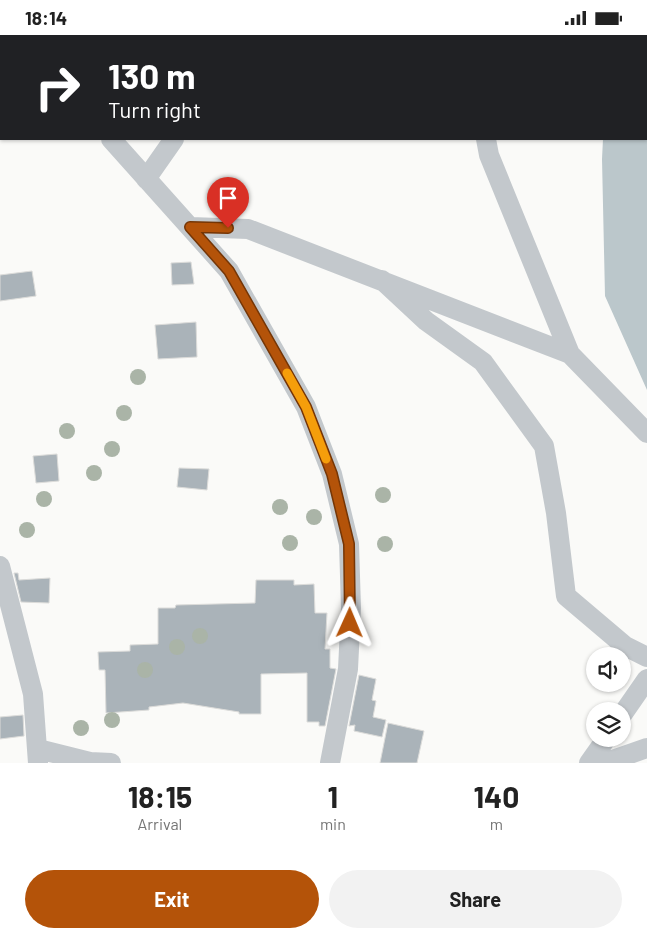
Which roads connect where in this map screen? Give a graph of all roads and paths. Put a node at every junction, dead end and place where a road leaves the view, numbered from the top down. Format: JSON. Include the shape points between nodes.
{"nodes":[{"id":1,"x":112,"y":140,"type":"edge"},
{"id":2,"x":173,"y":140,"type":"edge"},
{"id":3,"x":486,"y":140,"type":"edge"},
{"id":4,"x":146,"y":179,"type":"junction"},
{"id":5,"x":190,"y":227,"type":"junction"},
{"id":6,"x":382,"y":280,"type":"junction"},
{"id":7,"x":570,"y":354,"type":"junction"},
{"id":8,"x":647,"y":433,"type":"edge"},
{"id":9,"x":0,"y":566,"type":"edge"},
{"id":10,"x":647,"y":657,"type":"edge"},
{"id":11,"x":647,"y":679,"type":"edge"},
{"id":12,"x":631,"y":702,"type":"edge"},
{"id":13,"x":600,"y":747,"type":"edge"},
{"id":14,"x":647,"y":748,"type":"edge"},
{"id":15,"x":38,"y":756,"type":"edge"},
{"id":16,"x":111,"y":763,"type":"edge"},
{"id":17,"x":330,"y":763,"type":"edge"},
{"id":18,"x":589,"y":763,"type":"edge"},
{"id":19,"x":604,"y":763,"type":"edge"}],
"edges":[{"from":1,"to":4,"type":"street"},
{"from":2,"to":4,"type":"street"},
{"from":3,"to":7,"type":"street"},
{"from":4,"to":5,"type":"street"},
{"from":5,"to":6,"type":"street","via":[[248,229]]},
{"from":5,"to":17,"type":"street","via":[[229,271],[306,407],[332,474],[349,544],[351,608],[348,669]]},
{"from":6,"to":7,"type":"street"},
{"from":6,"to":10,"type":"street","via":[[426,321],[483,363],[544,446],[566,596],[625,646]]},
{"from":7,"to":8,"type":"street"},
{"from":9,"to":15,"type":"street","via":[[33,694]]},
{"from":11,"to":12,"type":"street"},
{"from":13,"to":18,"type":"street"},
{"from":14,"to":19,"type":"street"},
{"from":15,"to":16,"type":"street"}]}
